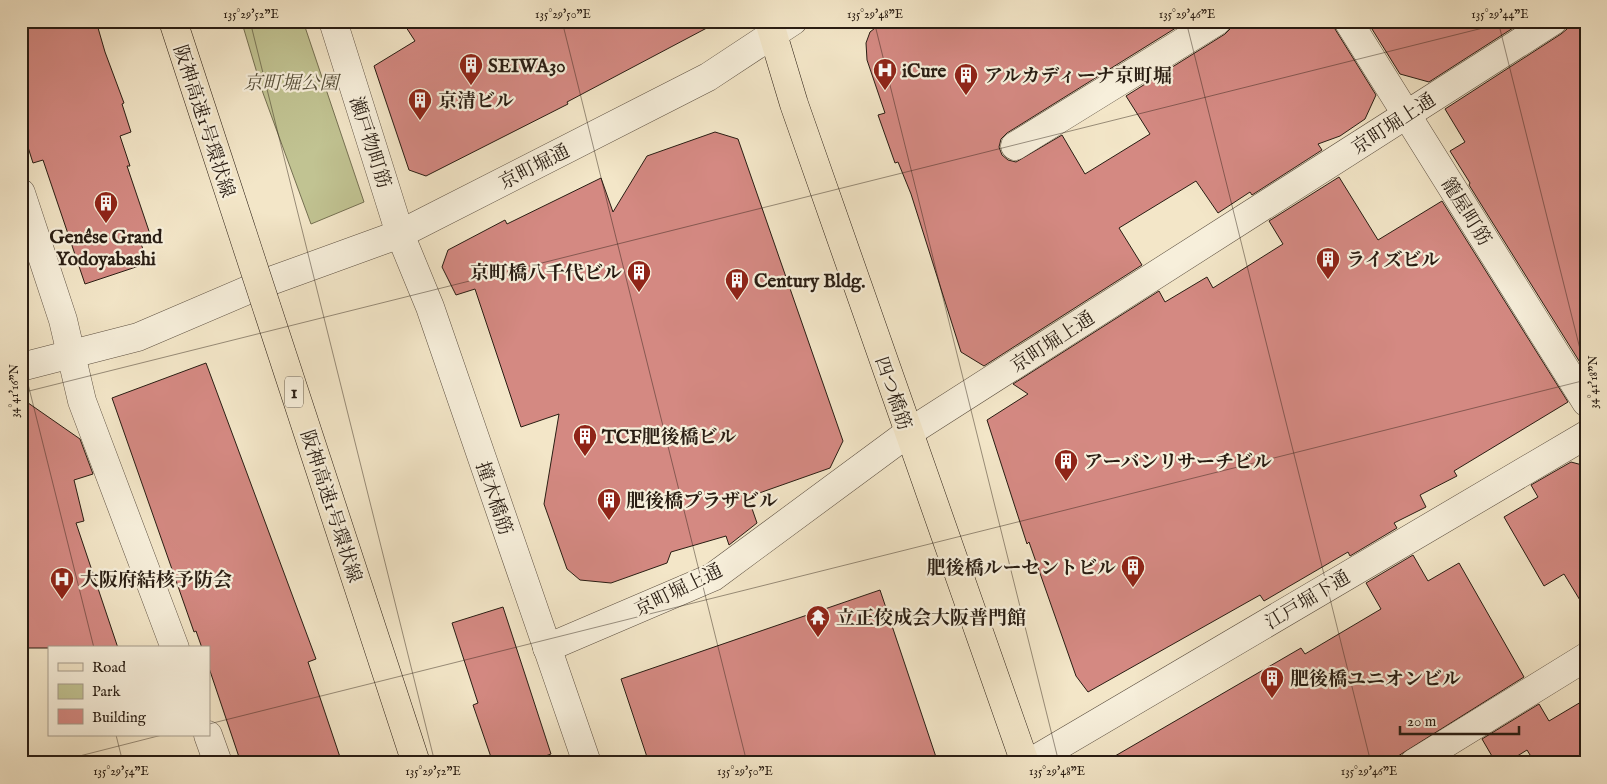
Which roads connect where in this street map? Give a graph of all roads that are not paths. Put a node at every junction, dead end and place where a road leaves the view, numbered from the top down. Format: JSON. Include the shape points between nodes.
{"nodes":[{"id":1,"x":172,"y":21,"type":"edge"},
{"id":2,"x":332,"y":21,"type":"edge"},
{"id":3,"x":1217,"y":21,"type":"edge"},
{"id":4,"x":1348,"y":21,"type":"edge"},
{"id":5,"x":1553,"y":21,"type":"edge"},
{"id":6,"x":779,"y":26,"type":"edge"},
{"id":7,"x":1406,"y":114,"type":"junction"},
{"id":8,"x":1015,"y":146,"type":"dead end"},
{"id":9,"x":21,"y":193,"type":"edge"},
{"id":10,"x":400,"y":234,"type":"junction"},
{"id":11,"x":71,"y":354,"type":"junction"},
{"id":12,"x":21,"y":366,"type":"edge"},
{"id":13,"x":1586,"y":402,"type":"edge"},
{"id":14,"x":908,"y":433,"type":"junction"},
{"id":15,"x":1586,"y":435,"type":"edge"},
{"id":16,"x":174,"y":646,"type":"edge"},
{"id":17,"x":547,"y":648,"type":"junction"},
{"id":18,"x":1586,"y":657,"type":"edge"},
{"id":19,"x":208,"y":736,"type":"edge"},
{"id":20,"x":216,"y":762,"type":"edge"},
{"id":21,"x":416,"y":763,"type":"edge"},
{"id":22,"x":587,"y":763,"type":"edge"},
{"id":23,"x":1027,"y":763,"type":"edge"},
{"id":24,"x":1414,"y":763,"type":"edge"}],
"edges":[{"from":1,"to":21,"type":"main road","name":"阪神高速1号環状線","number":"1","bridge":true},
{"from":2,"to":10,"type":"street","name":"瀬戸物町筋"},
{"from":3,"to":8,"type":"street"},
{"from":4,"to":7,"type":"street","name":"籠屋町筋"},
{"from":5,"to":7,"type":"street","name":"京町堀上通"},
{"from":6,"to":10,"type":"street","name":"京町堀通","via":[[708,77]]},
{"from":6,"to":14,"type":"main road","name":"四つ橋筋","via":[[794,104]]},
{"from":7,"to":13,"type":"street","name":"籠屋町筋"},
{"from":7,"to":14,"type":"street","name":"京町堀上通"},
{"from":9,"to":11,"type":"street"},
{"from":10,"to":11,"type":"street","name":"京町堀通","via":[[262,284],[138,337]]},
{"from":10,"to":17,"type":"street","name":"撞木橋筋","via":[[430,307]]},
{"from":11,"to":12,"type":"street","name":"京町堀通"},
{"from":11,"to":16,"type":"street","via":[[82,401]]},
{"from":14,"to":17,"type":"street","name":"京町堀上通","via":[[713,577]]},
{"from":14,"to":23,"type":"main road","name":"四つ橋筋"},
{"from":15,"to":23,"type":"street","name":"江戸堀下通"},
{"from":17,"to":22,"type":"street","name":"撞木橋筋"},
{"from":18,"to":24,"type":"street"},
{"from":19,"to":20,"type":"street"}]}
